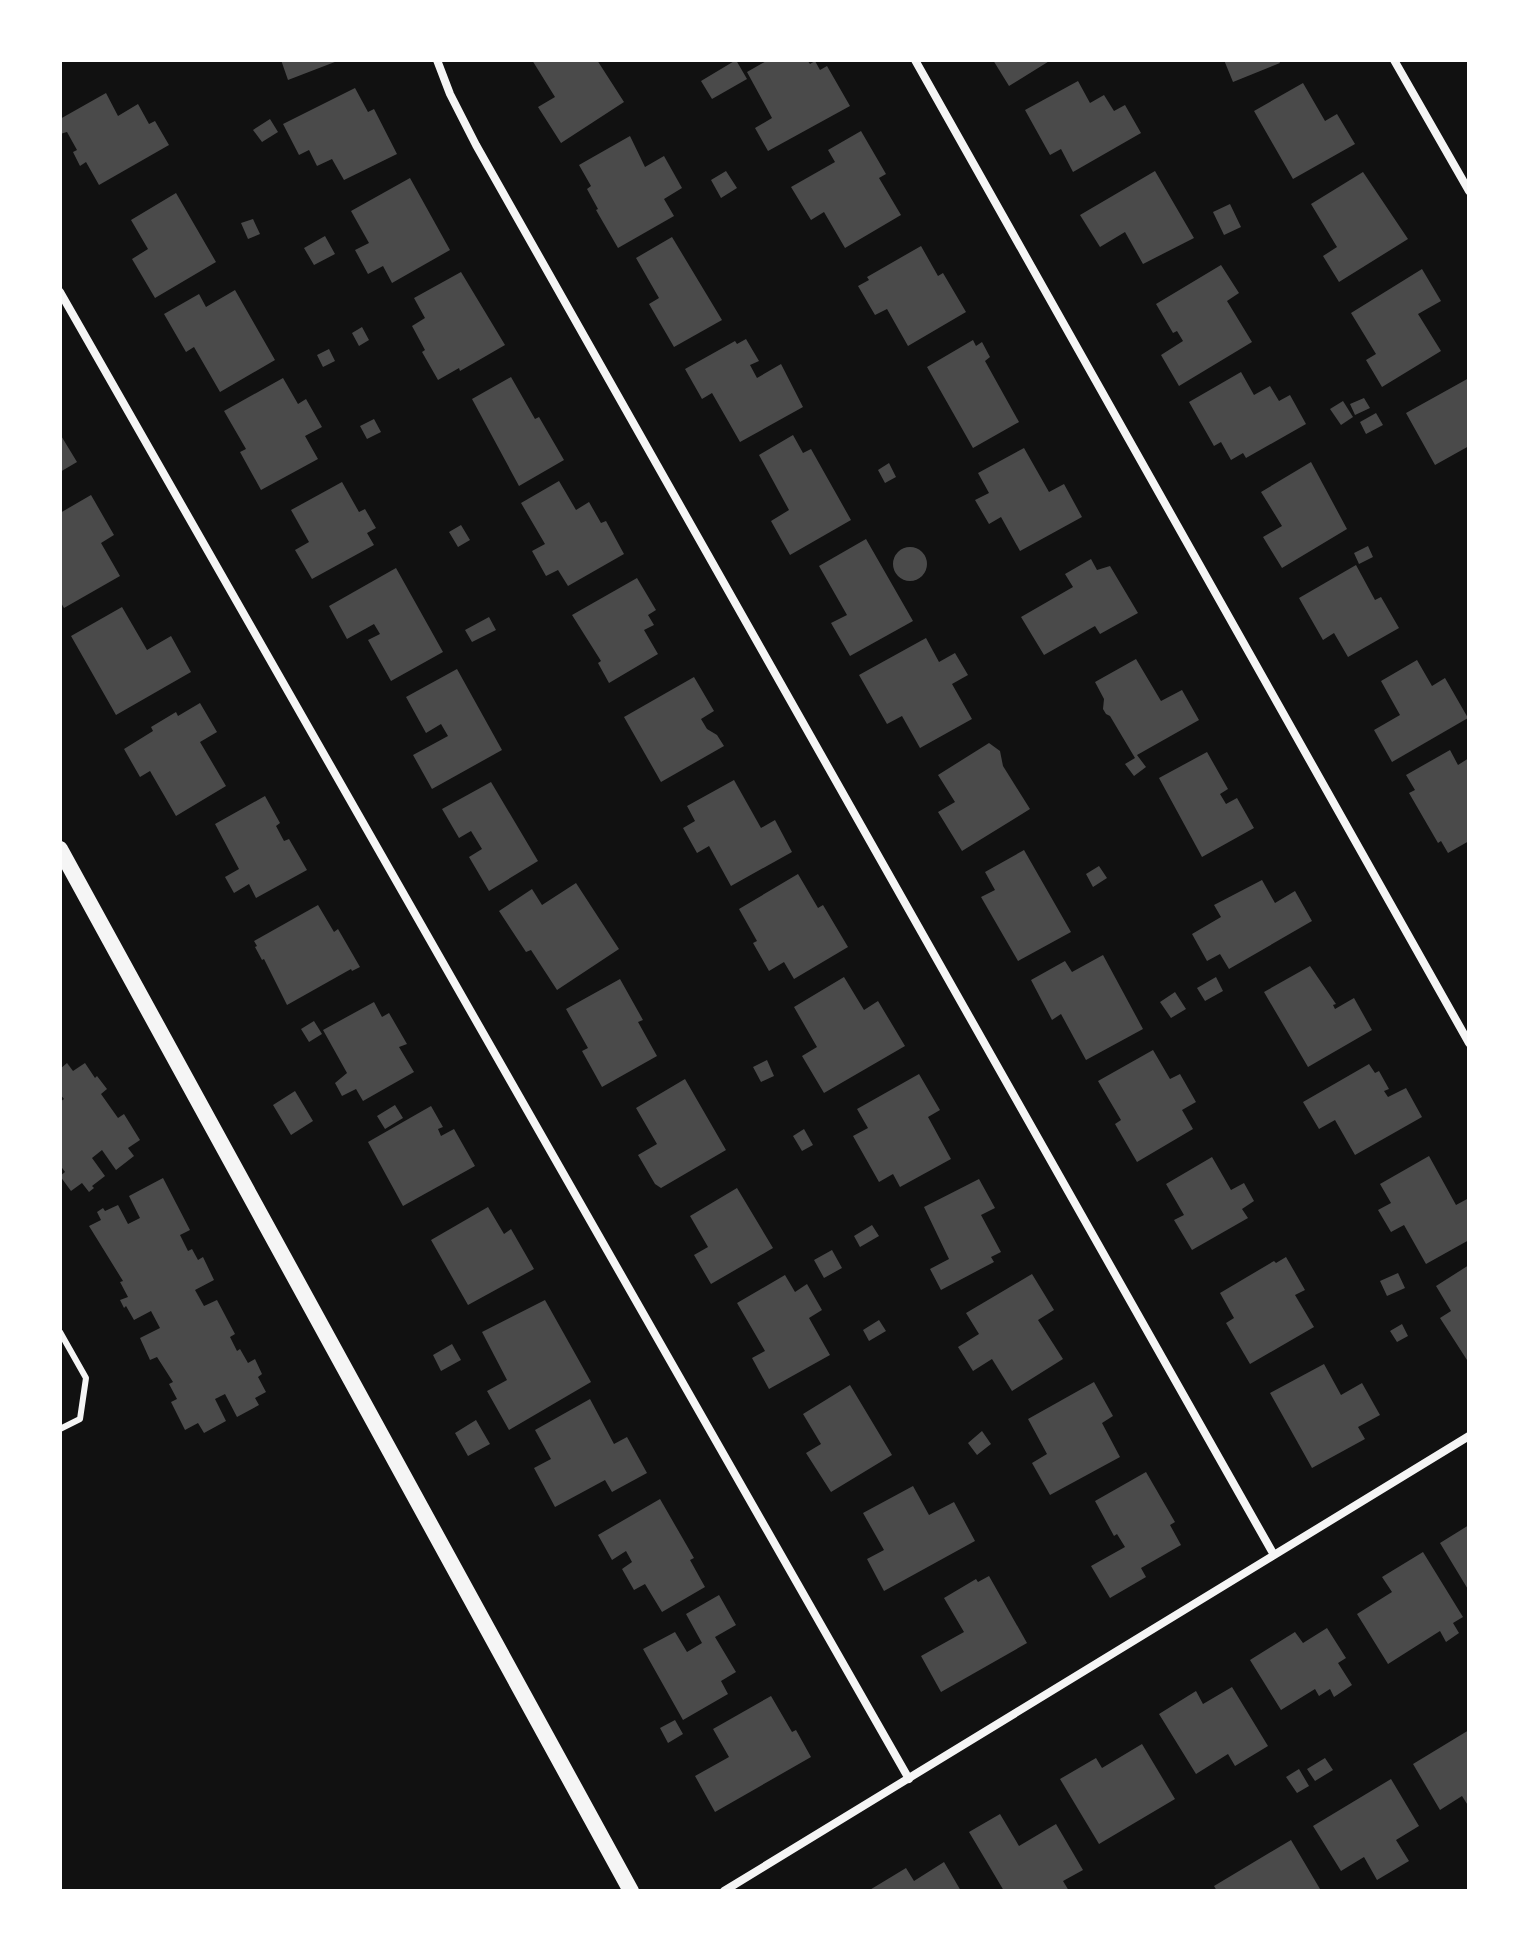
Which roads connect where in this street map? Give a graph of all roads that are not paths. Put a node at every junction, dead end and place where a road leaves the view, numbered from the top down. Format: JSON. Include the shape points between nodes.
{"nodes":[{"id":1,"x":437,"y":60,"type":"edge"},
{"id":2,"x":915,"y":60,"type":"edge"},
{"id":3,"x":1394,"y":60,"type":"edge"},
{"id":4,"x":1469,"y":191,"type":"edge"},
{"id":5,"x":60,"y":292,"type":"edge"},
{"id":6,"x":60,"y":849,"type":"edge"},
{"id":7,"x":1469,"y":1043,"type":"edge"},
{"id":8,"x":60,"y":1332,"type":"edge"},
{"id":9,"x":60,"y":1429,"type":"edge"},
{"id":10,"x":1469,"y":1436,"type":"edge"},
{"id":11,"x":1274,"y":1555,"type":"junction"},
{"id":12,"x":909,"y":1779,"type":"junction"},
{"id":13,"x":631,"y":1891,"type":"edge"},
{"id":14,"x":724,"y":1891,"type":"edge"}],
"edges":[{"from":1,"to":11,"type":"street","via":[[476,145]]},
{"from":2,"to":7,"type":"street"},
{"from":3,"to":4,"type":"street"},
{"from":5,"to":12,"type":"street"},
{"from":6,"to":13,"type":"main road"},
{"from":8,"to":9,"type":"lane","via":[[86,1378],[80,1419]]},
{"from":10,"to":11,"type":"street"},
{"from":11,"to":12,"type":"street"},
{"from":12,"to":14,"type":"street"}]}
